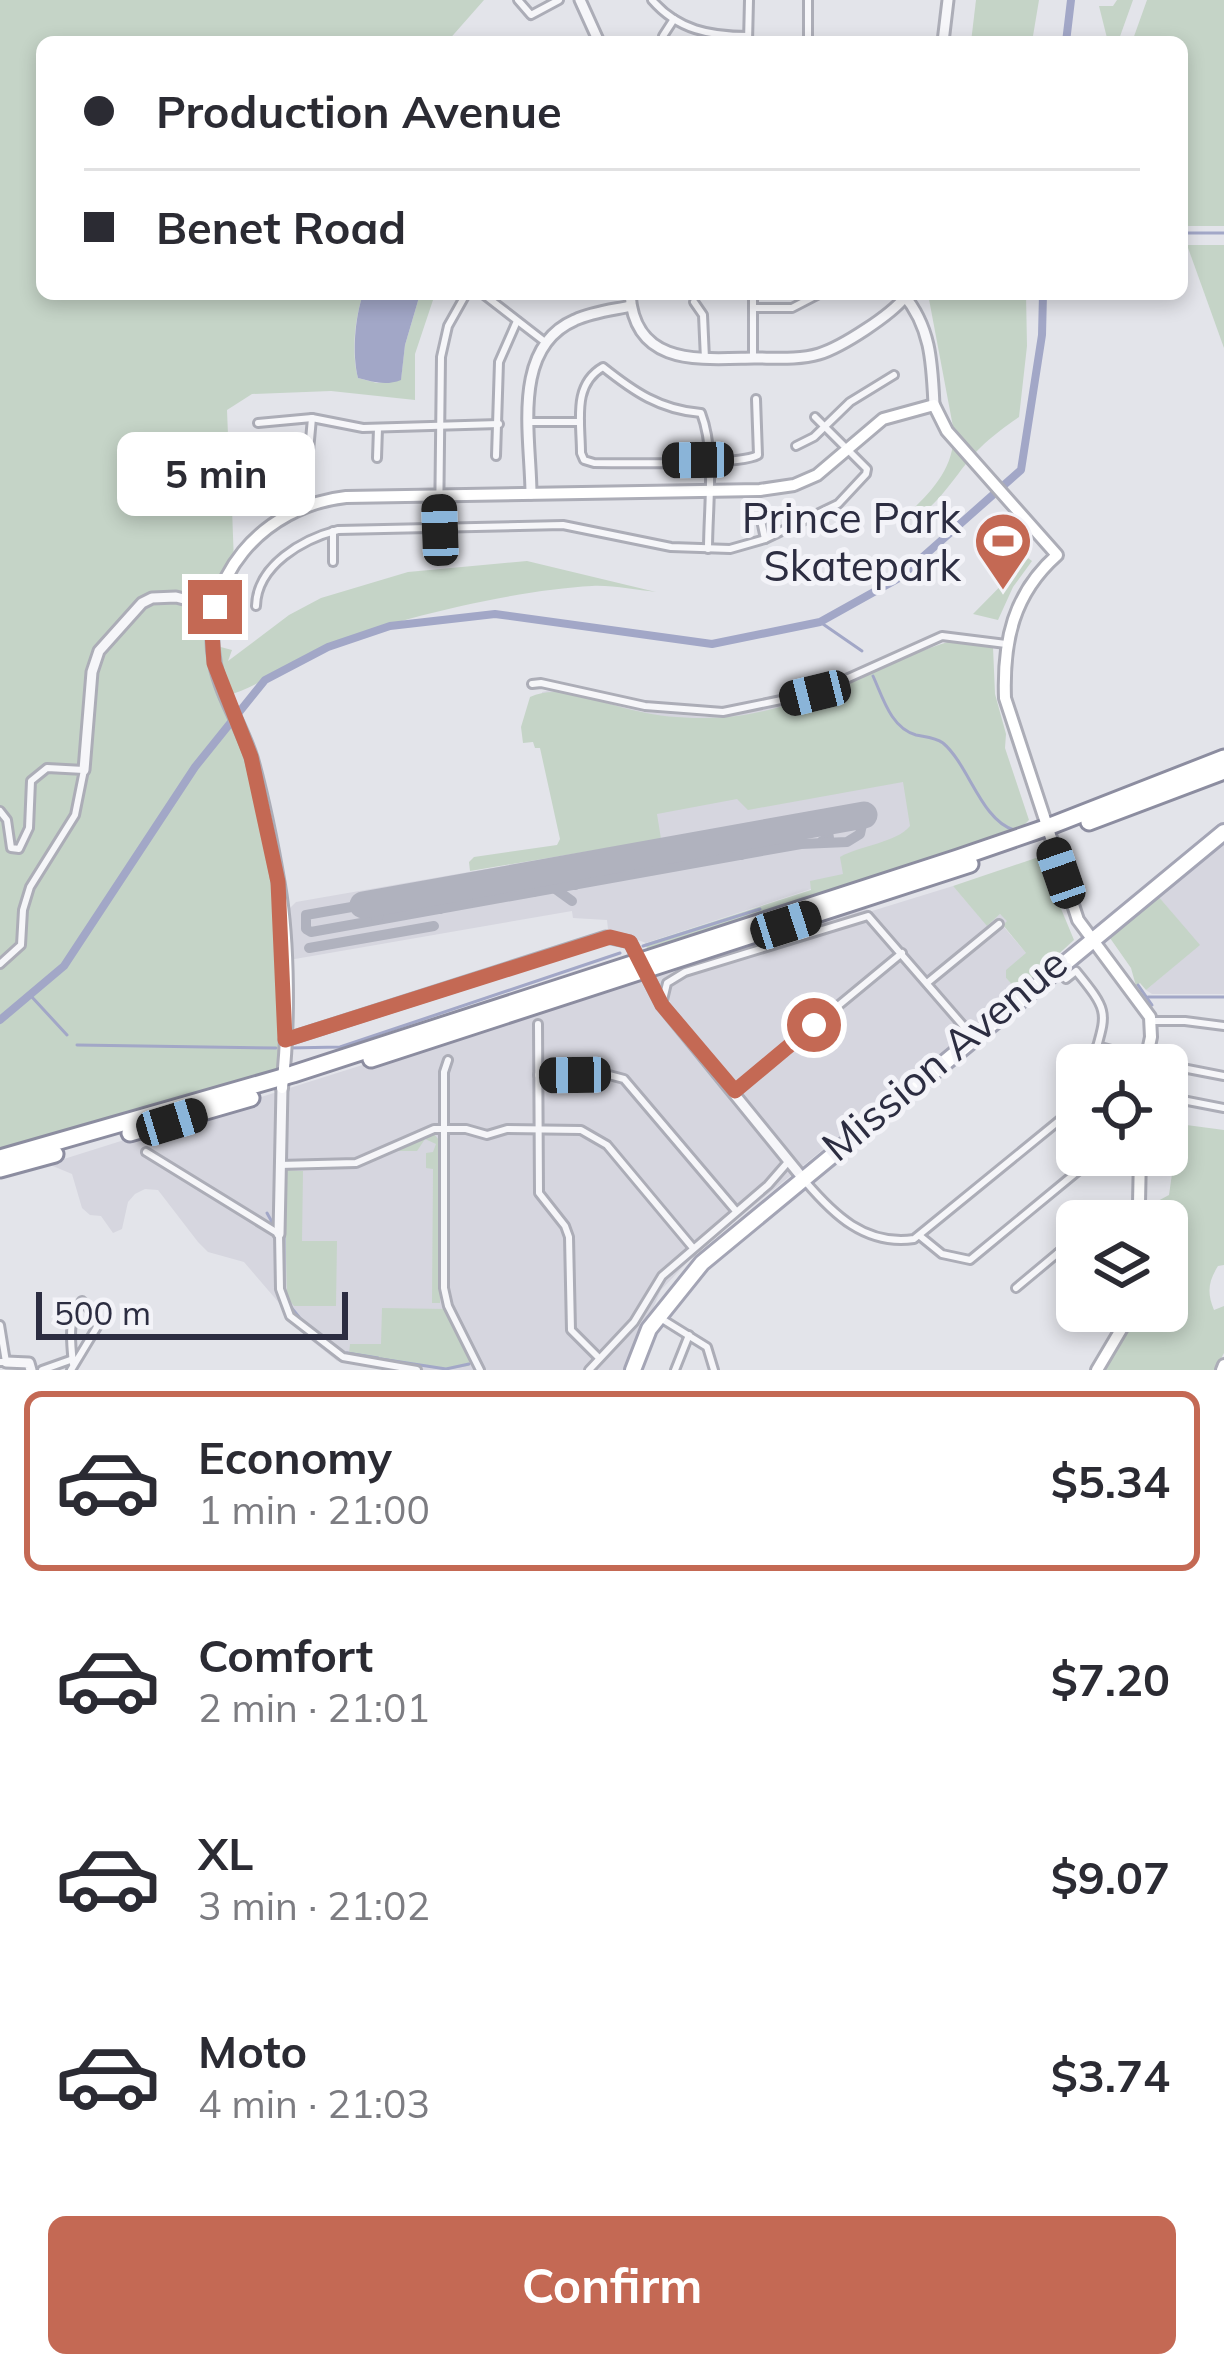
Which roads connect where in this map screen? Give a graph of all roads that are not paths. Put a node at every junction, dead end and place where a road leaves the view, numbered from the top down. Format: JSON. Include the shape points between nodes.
{"nodes":[{"id":1,"x":518,"y":0,"type":"edge"},
{"id":2,"x":560,"y":0,"type":"edge"},
{"id":3,"x":580,"y":0,"type":"edge"},
{"id":4,"x":652,"y":0,"type":"edge"},
{"id":5,"x":749,"y":0,"type":"edge"},
{"id":6,"x":808,"y":0,"type":"edge"},
{"id":7,"x":948,"y":0,"type":"edge"},
{"id":8,"x":674,"y":19,"type":"junction"},
{"id":9,"x":596,"y":36,"type":"edge"},
{"id":10,"x":663,"y":36,"type":"dead end"},
{"id":11,"x":722,"y":36,"type":"edge"},
{"id":12,"x":748,"y":36,"type":"edge"},
{"id":13,"x":808,"y":36,"type":"edge"},
{"id":14,"x":944,"y":36,"type":"edge"},
{"id":15,"x":463,"y":300,"type":"edge"},
{"id":16,"x":491,"y":300,"type":"edge"},
{"id":17,"x":630,"y":300,"type":"edge"},
{"id":18,"x":753,"y":300,"type":"edge"},
{"id":19,"x":807,"y":300,"type":"edge"},
{"id":20,"x":900,"y":300,"type":"edge"},
{"id":21,"x":907,"y":300,"type":"edge"},
{"id":22,"x":694,"y":302,"type":"dead end"},
{"id":23,"x":753,"y":308,"type":"junction"},
{"id":24,"x":518,"y":321,"type":"junction"},
{"id":25,"x":545,"y":342,"type":"junction"},
{"id":26,"x":753,"y":358,"type":"junction"},
{"id":27,"x":705,"y":359,"type":"junction"},
{"id":28,"x":895,"y":375,"type":"dead end"},
{"id":29,"x":757,"y":399,"type":"dead end"},
{"id":30,"x":934,"y":405,"type":"junction"},
{"id":31,"x":815,"y":417,"type":"dead end"},
{"id":32,"x":312,"y":418,"type":"junction"},
{"id":33,"x":530,"y":422,"type":"junction"},
{"id":34,"x":580,"y":422,"type":"junction"},
{"id":35,"x":258,"y":423,"type":"dead end"},
{"id":36,"x":499,"y":424,"type":"junction"},
{"id":37,"x":442,"y":427,"type":"junction"},
{"id":38,"x":823,"y":427,"type":"junction"},
{"id":39,"x":378,"y":428,"type":"junction"},
{"id":40,"x":796,"y":446,"type":"dead end"},
{"id":41,"x":847,"y":448,"type":"junction"},
{"id":42,"x":496,"y":456,"type":"dead end"},
{"id":43,"x":377,"y":458,"type":"dead end"},
{"id":44,"x":707,"y":460,"type":"junction"},
{"id":45,"x":272,"y":478,"type":"dead end"},
{"id":46,"x":708,"y":491,"type":"junction"},
{"id":47,"x":531,"y":494,"type":"junction"},
{"id":48,"x":438,"y":496,"type":"junction"},
{"id":49,"x":762,"y":525,"type":"dead end"},
{"id":50,"x":440,"y":530,"type":"junction"},
{"id":51,"x":652,"y":530,"type":"dead end"},
{"id":52,"x":333,"y":531,"type":"junction"},
{"id":53,"x":765,"y":539,"type":"junction"},
{"id":54,"x":649,"y":542,"type":"junction"},
{"id":55,"x":708,"y":549,"type":"junction"},
{"id":56,"x":334,"y":562,"type":"dead end"},
{"id":57,"x":256,"y":606,"type":"dead end"},
{"id":58,"x":215,"y":607,"type":"junction"},
{"id":59,"x":1006,"y":644,"type":"junction"},
{"id":60,"x":532,"y":684,"type":"dead end"},
{"id":61,"x":1224,"y":758,"type":"edge"},
{"id":62,"x":84,"y":770,"type":"junction"},
{"id":63,"x":1224,"y":771,"type":"edge"},
{"id":64,"x":0,"y":811,"type":"edge"},
{"id":65,"x":1222,"y":832,"type":"edge"},
{"id":66,"x":1047,"y":833,"type":"junction"},
{"id":67,"x":998,"y":924,"type":"dead end"},
{"id":68,"x":1091,"y":937,"type":"junction"},
{"id":69,"x":902,"y":953,"type":"junction"},
{"id":70,"x":0,"y":964,"type":"edge"},
{"id":71,"x":640,"y":965,"type":"junction"},
{"id":72,"x":1066,"y":980,"type":"dead end"},
{"id":73,"x":927,"y":982,"type":"junction"},
{"id":74,"x":662,"y":1005,"type":"junction"},
{"id":75,"x":1151,"y":1022,"type":"junction"},
{"id":76,"x":538,"y":1024,"type":"dead end"},
{"id":77,"x":1224,"y":1026,"type":"edge"},
{"id":78,"x":973,"y":1036,"type":"junction"},
{"id":79,"x":285,"y":1040,"type":"junction"},
{"id":80,"x":1098,"y":1044,"type":"edge"},
{"id":81,"x":1148,"y":1044,"type":"edge"},
{"id":82,"x":448,"y":1060,"type":"dead end"},
{"id":83,"x":1188,"y":1069,"type":"edge"},
{"id":84,"x":925,"y":1070,"type":"junction"},
{"id":85,"x":538,"y":1075,"type":"junction"},
{"id":86,"x":1224,"y":1076,"type":"edge"},
{"id":87,"x":282,"y":1083,"type":"junction"},
{"id":88,"x":735,"y":1091,"type":"junction"},
{"id":89,"x":912,"y":1092,"type":"junction"},
{"id":90,"x":1188,"y":1101,"type":"edge"},
{"id":91,"x":1224,"y":1108,"type":"edge"},
{"id":92,"x":878,"y":1109,"type":"junction"},
{"id":93,"x":1056,"y":1123,"type":"edge"},
{"id":94,"x":444,"y":1129,"type":"junction"},
{"id":95,"x":538,"y":1130,"type":"junction"},
{"id":96,"x":846,"y":1147,"type":"junction"},
{"id":97,"x":146,"y":1152,"type":"dead end"},
{"id":98,"x":0,"y":1158,"type":"edge"},
{"id":99,"x":279,"y":1165,"type":"junction"},
{"id":100,"x":0,"y":1168,"type":"edge"},
{"id":101,"x":798,"y":1172,"type":"junction"},
{"id":102,"x":1072,"y":1176,"type":"edge"},
{"id":103,"x":736,"y":1211,"type":"junction"},
{"id":104,"x":279,"y":1234,"type":"junction"},
{"id":105,"x":920,"y":1236,"type":"junction"},
{"id":106,"x":693,"y":1248,"type":"junction"},
{"id":107,"x":1056,"y":1254,"type":"edge"},
{"id":108,"x":1016,"y":1288,"type":"dead end"},
{"id":109,"x":659,"y":1317,"type":"junction"},
{"id":110,"x":0,"y":1325,"type":"edge"},
{"id":111,"x":1120,"y":1332,"type":"edge"},
{"id":112,"x":689,"y":1336,"type":"junction"},
{"id":113,"x":599,"y":1358,"type":"junction"},
{"id":114,"x":3,"y":1362,"type":"edge"},
{"id":115,"x":73,"y":1364,"type":"edge"},
{"id":116,"x":1101,"y":1366,"type":"edge"},
{"id":117,"x":476,"y":1369,"type":"edge"},
{"id":118,"x":32,"y":1370,"type":"edge"},
{"id":119,"x":42,"y":1370,"type":"edge"},
{"id":120,"x":418,"y":1370,"type":"edge"},
{"id":121,"x":589,"y":1370,"type":"edge"},
{"id":122,"x":637,"y":1370,"type":"edge"},
{"id":123,"x":675,"y":1370,"type":"edge"},
{"id":124,"x":714,"y":1370,"type":"edge"}],
"edges":[{"from":1,"to":2,"type":"street","via":[[531,14]]},
{"from":3,"to":9,"type":"street"},
{"from":4,"to":8,"type":"street"},
{"from":5,"to":12,"type":"street"},
{"from":6,"to":13,"type":"street"},
{"from":7,"to":14,"type":"street"},
{"from":8,"to":10,"type":"street"},
{"from":8,"to":11,"type":"street"},
{"from":15,"to":37,"type":"street","via":[[443,345]]},
{"from":16,"to":24,"type":"street"},
{"from":17,"to":25,"type":"street","via":[[578,318]]},
{"from":17,"to":27,"type":"street","via":[[652,344]]},
{"from":18,"to":23,"type":"street"},
{"from":19,"to":23,"type":"street"},
{"from":20,"to":26,"type":"street","via":[[828,351]]},
{"from":21,"to":30,"type":"street","via":[[931,345]]},
{"from":22,"to":27,"type":"street","via":[[703,315]]},
{"from":23,"to":26,"type":"street"},
{"from":24,"to":25,"type":"street"},
{"from":24,"to":36,"type":"street","via":[[499,362]]},
{"from":25,"to":33,"type":"street","via":[[532,372]]},
{"from":26,"to":27,"type":"street"},
{"from":28,"to":38,"type":"street"},
{"from":29,"to":44,"type":"street","via":[[758,455]]},
{"from":30,"to":41,"type":"main road","via":[[883,419]]},
{"from":30,"to":59,"type":"main road","via":[[947,431],[1057,555],[1020,600]]},
{"from":31,"to":38,"type":"street"},
{"from":32,"to":35,"type":"street"},
{"from":32,"to":39,"type":"street"},
{"from":32,"to":45,"type":"street","via":[[308,462]]},
{"from":33,"to":34,"type":"street"},
{"from":33,"to":47,"type":"street"},
{"from":34,"to":44,"type":"street","via":[[580,453],[594,464]]},
{"from":34,"to":44,"type":"street","via":[[586,379],[603,367],[639,400],[700,413]]},
{"from":36,"to":37,"type":"street"},
{"from":36,"to":42,"type":"street"},
{"from":37,"to":39,"type":"street"},
{"from":37,"to":48,"type":"street"},
{"from":38,"to":40,"type":"street"},
{"from":38,"to":41,"type":"street"},
{"from":39,"to":43,"type":"street"},
{"from":41,"to":46,"type":"main road","via":[[794,485]]},
{"from":41,"to":53,"type":"street","via":[[866,474],[838,504]]},
{"from":44,"to":46,"type":"street"},
{"from":46,"to":47,"type":"main road"},
{"from":46,"to":55,"type":"street"},
{"from":47,"to":48,"type":"main road"},
{"from":48,"to":50,"type":"street"},
{"from":48,"to":58,"type":"main road","via":[[346,497],[293,510],[244,550]]},
{"from":49,"to":53,"type":"street"},
{"from":50,"to":52,"type":"street"},
{"from":50,"to":54,"type":"street","via":[[563,525]]},
{"from":51,"to":54,"type":"street"},
{"from":52,"to":56,"type":"street"},
{"from":52,"to":57,"type":"street","via":[[284,556]]},
{"from":53,"to":55,"type":"street"},
{"from":54,"to":55,"type":"street"},
{"from":58,"to":62,"type":"street","via":[[152,598],[99,651]]},
{"from":58,"to":79,"type":"main road","via":[[214,663],[255,774],[281,901]]},
{"from":59,"to":60,"type":"street","via":[[942,636],[815,693],[723,712],[673,711]]},
{"from":59,"to":66,"type":"main road","via":[[1005,698]]},
{"from":61,"to":66,"type":"highway"},
{"from":62,"to":64,"type":"street","via":[[47,768],[31,781],[29,828],[19,849],[11,848]]},
{"from":62,"to":70,"type":"street","via":[[74,815],[29,887],[21,945]]},
{"from":63,"to":66,"type":"highway"},
{"from":65,"to":68,"type":"main road","name":"Mission Avenue"},
{"from":66,"to":68,"type":"main road"},
{"from":66,"to":71,"type":"highway"},
{"from":67,"to":73,"type":"street"},
{"from":68,"to":75,"type":"main road"},
{"from":68,"to":78,"type":"main road","name":"Mission Avenue"},
{"from":69,"to":73,"type":"street"},
{"from":69,"to":74,"type":"street","via":[[872,917],[861,916],[685,972],[667,983]]},
{"from":69,"to":88,"type":"street"},
{"from":71,"to":74,"type":"street"},
{"from":71,"to":79,"type":"street","via":[[630,942],[606,937]]},
{"from":71,"to":87,"type":"highway"},
{"from":72,"to":80,"type":"street","via":[[1076,971],[1101,1002]]},
{"from":73,"to":78,"type":"street"},
{"from":74,"to":88,"type":"street"},
{"from":75,"to":77,"type":"street"},
{"from":75,"to":81,"type":"main road"},
{"from":76,"to":85,"type":"street"},
{"from":78,"to":84,"type":"main road","name":"Mission Avenue"},
{"from":78,"to":89,"type":"main road","name":"Mission Avenue"},
{"from":79,"to":87,"type":"main road"},
{"from":82,"to":94,"type":"street"},
{"from":83,"to":86,"type":"street"},
{"from":84,"to":89,"type":"main road"},
{"from":84,"to":92,"type":"main road","name":"Mission Avenue"},
{"from":85,"to":95,"type":"street"},
{"from":85,"to":103,"type":"street","via":[[624,1079]]},
{"from":87,"to":98,"type":"highway"},
{"from":87,"to":99,"type":"street"},
{"from":87,"to":100,"type":"highway"},
{"from":88,"to":101,"type":"street"},
{"from":89,"to":96,"type":"main road","name":"Mission Avenue"},
{"from":90,"to":91,"type":"street"},
{"from":92,"to":96,"type":"main road"},
{"from":92,"to":101,"type":"main road","name":"Mission Avenue"},
{"from":93,"to":105,"type":"street"},
{"from":94,"to":95,"type":"street"},
{"from":94,"to":99,"type":"street","via":[[356,1163]]},
{"from":94,"to":117,"type":"street","via":[[444,1288]]},
{"from":95,"to":106,"type":"street","via":[[600,1138]]},
{"from":95,"to":113,"type":"street","via":[[538,1193],[568,1238],[571,1330]]},
{"from":96,"to":101,"type":"main road","name":"Mission Avenue"},
{"from":97,"to":104,"type":"street"},
{"from":99,"to":104,"type":"street"},
{"from":101,"to":103,"type":"street"},
{"from":101,"to":105,"type":"street","via":[[850,1226],[891,1239]]},
{"from":101,"to":109,"type":"main road","name":"Mission Avenue","via":[[695,1269]]},
{"from":102,"to":105,"type":"street","via":[[970,1261],[942,1255]]},
{"from":103,"to":106,"type":"street"},
{"from":104,"to":120,"type":"street","via":[[280,1289],[290,1316],[343,1357]]},
{"from":106,"to":113,"type":"street"},
{"from":107,"to":108,"type":"street"},
{"from":109,"to":112,"type":"street"},
{"from":109,"to":122,"type":"main road","name":"Mission Avenue"},
{"from":110,"to":114,"type":"street"},
{"from":111,"to":116,"type":"main road"},
{"from":112,"to":123,"type":"street"},
{"from":112,"to":124,"type":"street","via":[[706,1346]]},
{"from":113,"to":121,"type":"street"},
{"from":114,"to":118,"type":"street"},
{"from":115,"to":115,"type":"street","via":[[97,1327],[82,1301],[74,1314]]},
{"from":115,"to":119,"type":"street"}]}
